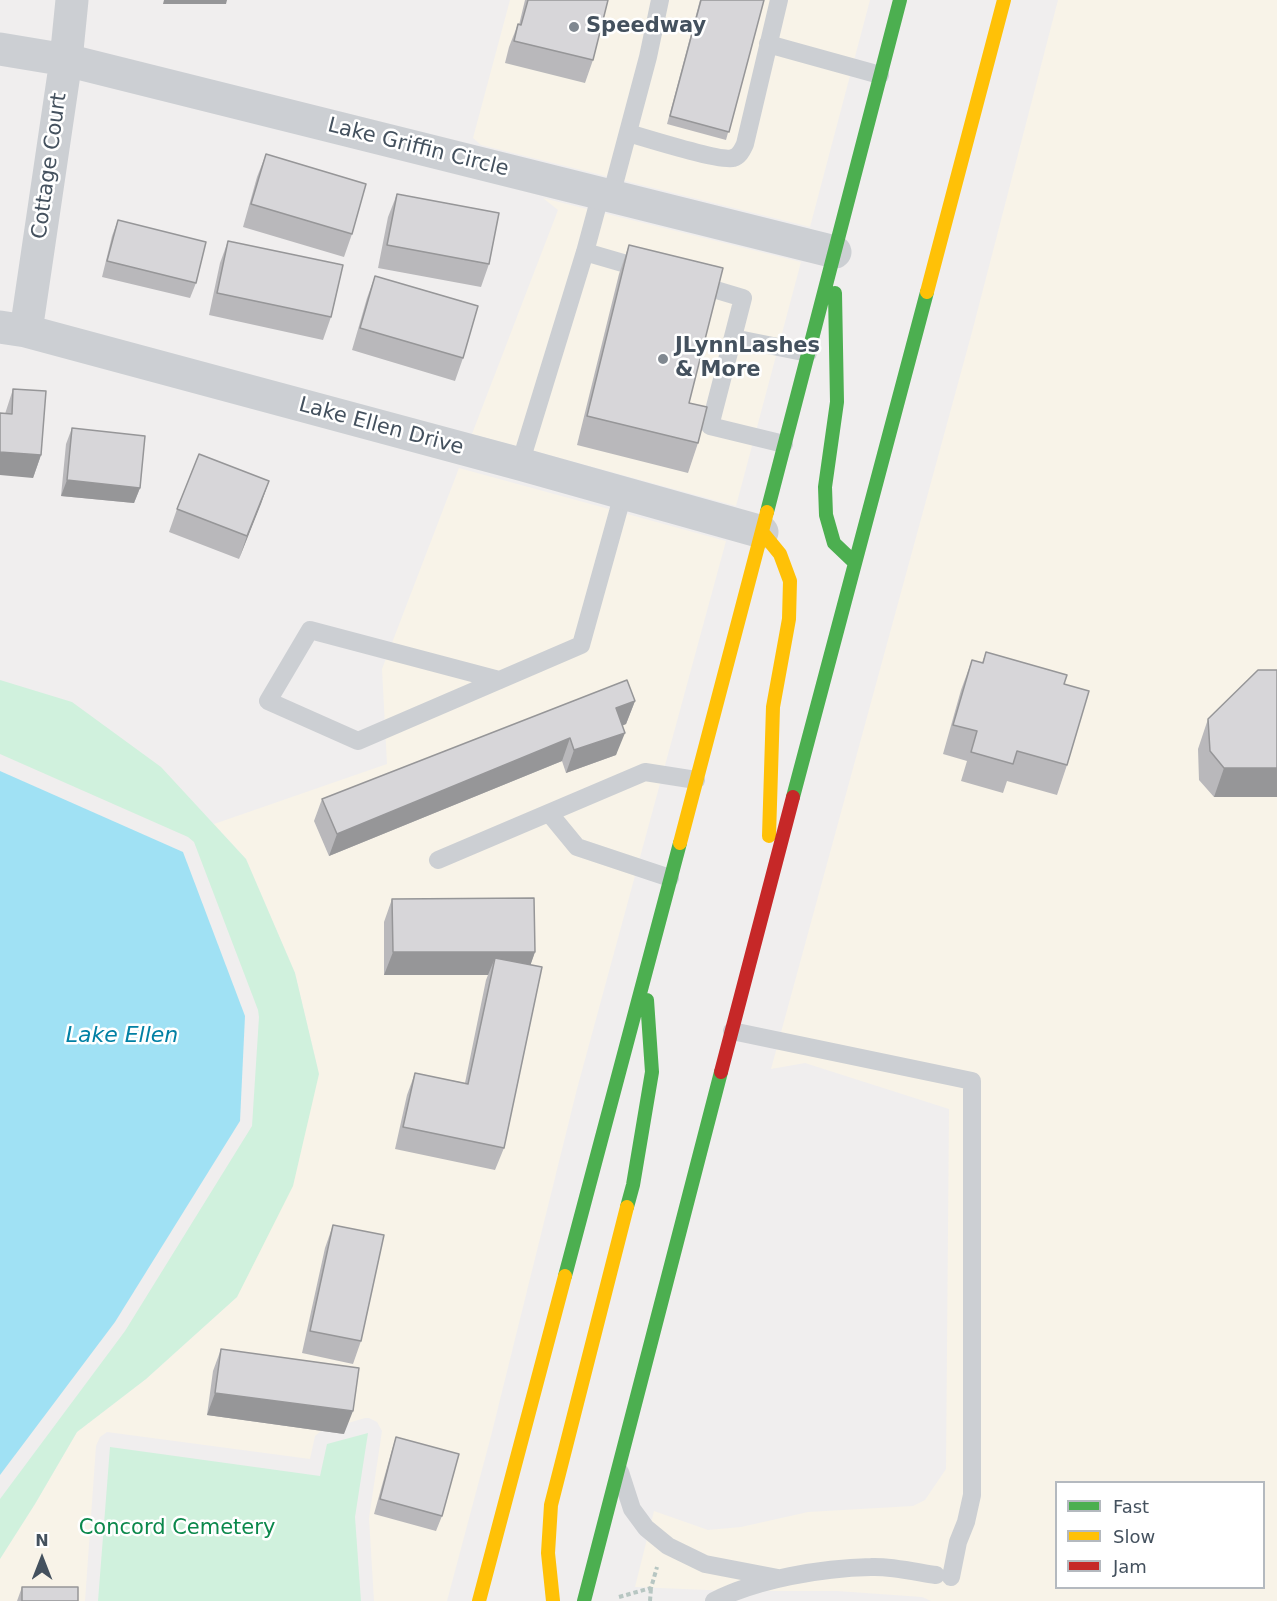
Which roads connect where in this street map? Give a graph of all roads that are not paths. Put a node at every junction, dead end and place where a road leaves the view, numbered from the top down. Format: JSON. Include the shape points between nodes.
{"nodes":[{"id":1,"x":72,"y":0,"type":"edge"},
{"id":2,"x":660,"y":0,"type":"edge"},
{"id":3,"x":779,"y":0,"type":"edge"},
{"id":4,"x":900,"y":0,"type":"edge"},
{"id":5,"x":1004,"y":0,"type":"edge"},
{"id":6,"x":768,"y":44,"type":"junction"},
{"id":7,"x":0,"y":49,"type":"edge"},
{"id":8,"x":66,"y":60,"type":"junction"},
{"id":9,"x":880,"y":75,"type":"junction"},
{"id":10,"x":628,"y":133,"type":"junction"},
{"id":11,"x":606,"y":195,"type":"junction"},
{"id":12,"x":585,"y":252,"type":"junction"},
{"id":13,"x":835,"y":252,"type":"junction"},
{"id":14,"x":13,"y":329,"type":"edge"},
{"id":15,"x":733,"y":338,"type":"junction"},
{"id":16,"x":808,"y":353,"type":"junction"},
{"id":17,"x":784,"y":444,"type":"junction"},
{"id":18,"x":520,"y":464,"type":"junction"},
{"id":19,"x":623,"y":494,"type":"junction"},
{"id":20,"x":762,"y":532,"type":"junction"},
{"id":21,"x":855,"y":563,"type":"junction"},
{"id":22,"x":499,"y":680,"type":"junction"},
{"id":23,"x":696,"y":780,"type":"junction"},
{"id":24,"x":549,"y":813,"type":"junction"},
{"id":25,"x":438,"y":860,"type":"dead end"},
{"id":26,"x":670,"y":878,"type":"junction"},
{"id":27,"x":767,"y":895,"type":"junction"},
{"id":28,"x":645,"y":974,"type":"junction"},
{"id":29,"x":732,"y":1031,"type":"junction"},
{"id":30,"x":618,"y":1466,"type":"junction"},
{"id":31,"x":780,"y":1578,"type":"junction"},
{"id":32,"x":480,"y":1601,"type":"edge"},
{"id":33,"x":553,"y":1601,"type":"edge"},
{"id":34,"x":584,"y":1601,"type":"edge"},
{"id":35,"x":714,"y":1601,"type":"edge"}],
"edges":[{"from":1,"to":8,"type":"street","name":"Cottage Court"},
{"from":2,"to":10,"type":"lane"},
{"from":3,"to":6,"type":"lane"},
{"from":4,"to":9,"type":"main road"},
{"from":5,"to":21,"type":"main road"},
{"from":6,"to":9,"type":"lane"},
{"from":6,"to":10,"type":"lane","via":[[740,154],[732,159],[716,158]]},
{"from":7,"to":8,"type":"street","name":"Lake Griffin Circle"},
{"from":8,"to":11,"type":"street","name":"Lake Griffin Circle"},
{"from":8,"to":14,"type":"street","name":"Cottage Court"},
{"from":9,"to":13,"type":"main road"},
{"from":10,"to":11,"type":"lane"},
{"from":11,"to":12,"type":"lane"},
{"from":11,"to":13,"type":"street","name":"Lake Griffin Circle"},
{"from":12,"to":15,"type":"lane","via":[[742,298]]},
{"from":12,"to":18,"type":"lane"},
{"from":13,"to":16,"type":"main road"},
{"from":13,"to":21,"type":"main road","via":[[837,402],[825,487],[826,515],[834,543]]},
{"from":14,"to":18,"type":"street","name":"Lake Ellen Drive"},
{"from":15,"to":16,"type":"lane"},
{"from":15,"to":17,"type":"lane","via":[[710,426]]},
{"from":16,"to":17,"type":"main road"},
{"from":17,"to":20,"type":"main road"},
{"from":18,"to":19,"type":"street","name":"Lake Ellen Drive"},
{"from":19,"to":20,"type":"street","name":"Lake Ellen Drive"},
{"from":19,"to":22,"type":"lane","via":[[581,645]]},
{"from":20,"to":23,"type":"main road"},
{"from":20,"to":27,"type":"main road","via":[[780,554],[790,581],[789,619],[773,707]]},
{"from":21,"to":27,"type":"main road"},
{"from":22,"to":22,"type":"lane","via":[[358,741],[268,701],[310,630]]},
{"from":23,"to":24,"type":"lane","via":[[645,772]]},
{"from":23,"to":26,"type":"main road"},
{"from":24,"to":25,"type":"lane"},
{"from":24,"to":26,"type":"lane","via":[[577,846]]},
{"from":26,"to":28,"type":"main road"},
{"from":27,"to":29,"type":"main road"},
{"from":28,"to":32,"type":"main road"},
{"from":28,"to":33,"type":"main road","via":[[652,1072],[633,1185],[551,1505],[548,1534]]},
{"from":29,"to":30,"type":"main road"},
{"from":29,"to":31,"type":"lane","via":[[972,1082],[972,1495],[966,1522],[943,1576],[873,1566]]},
{"from":30,"to":31,"type":"lane","via":[[632,1509],[646,1528],[668,1546],[705,1564]]},
{"from":30,"to":34,"type":"main road"},
{"from":31,"to":35,"type":"lane"}]}
